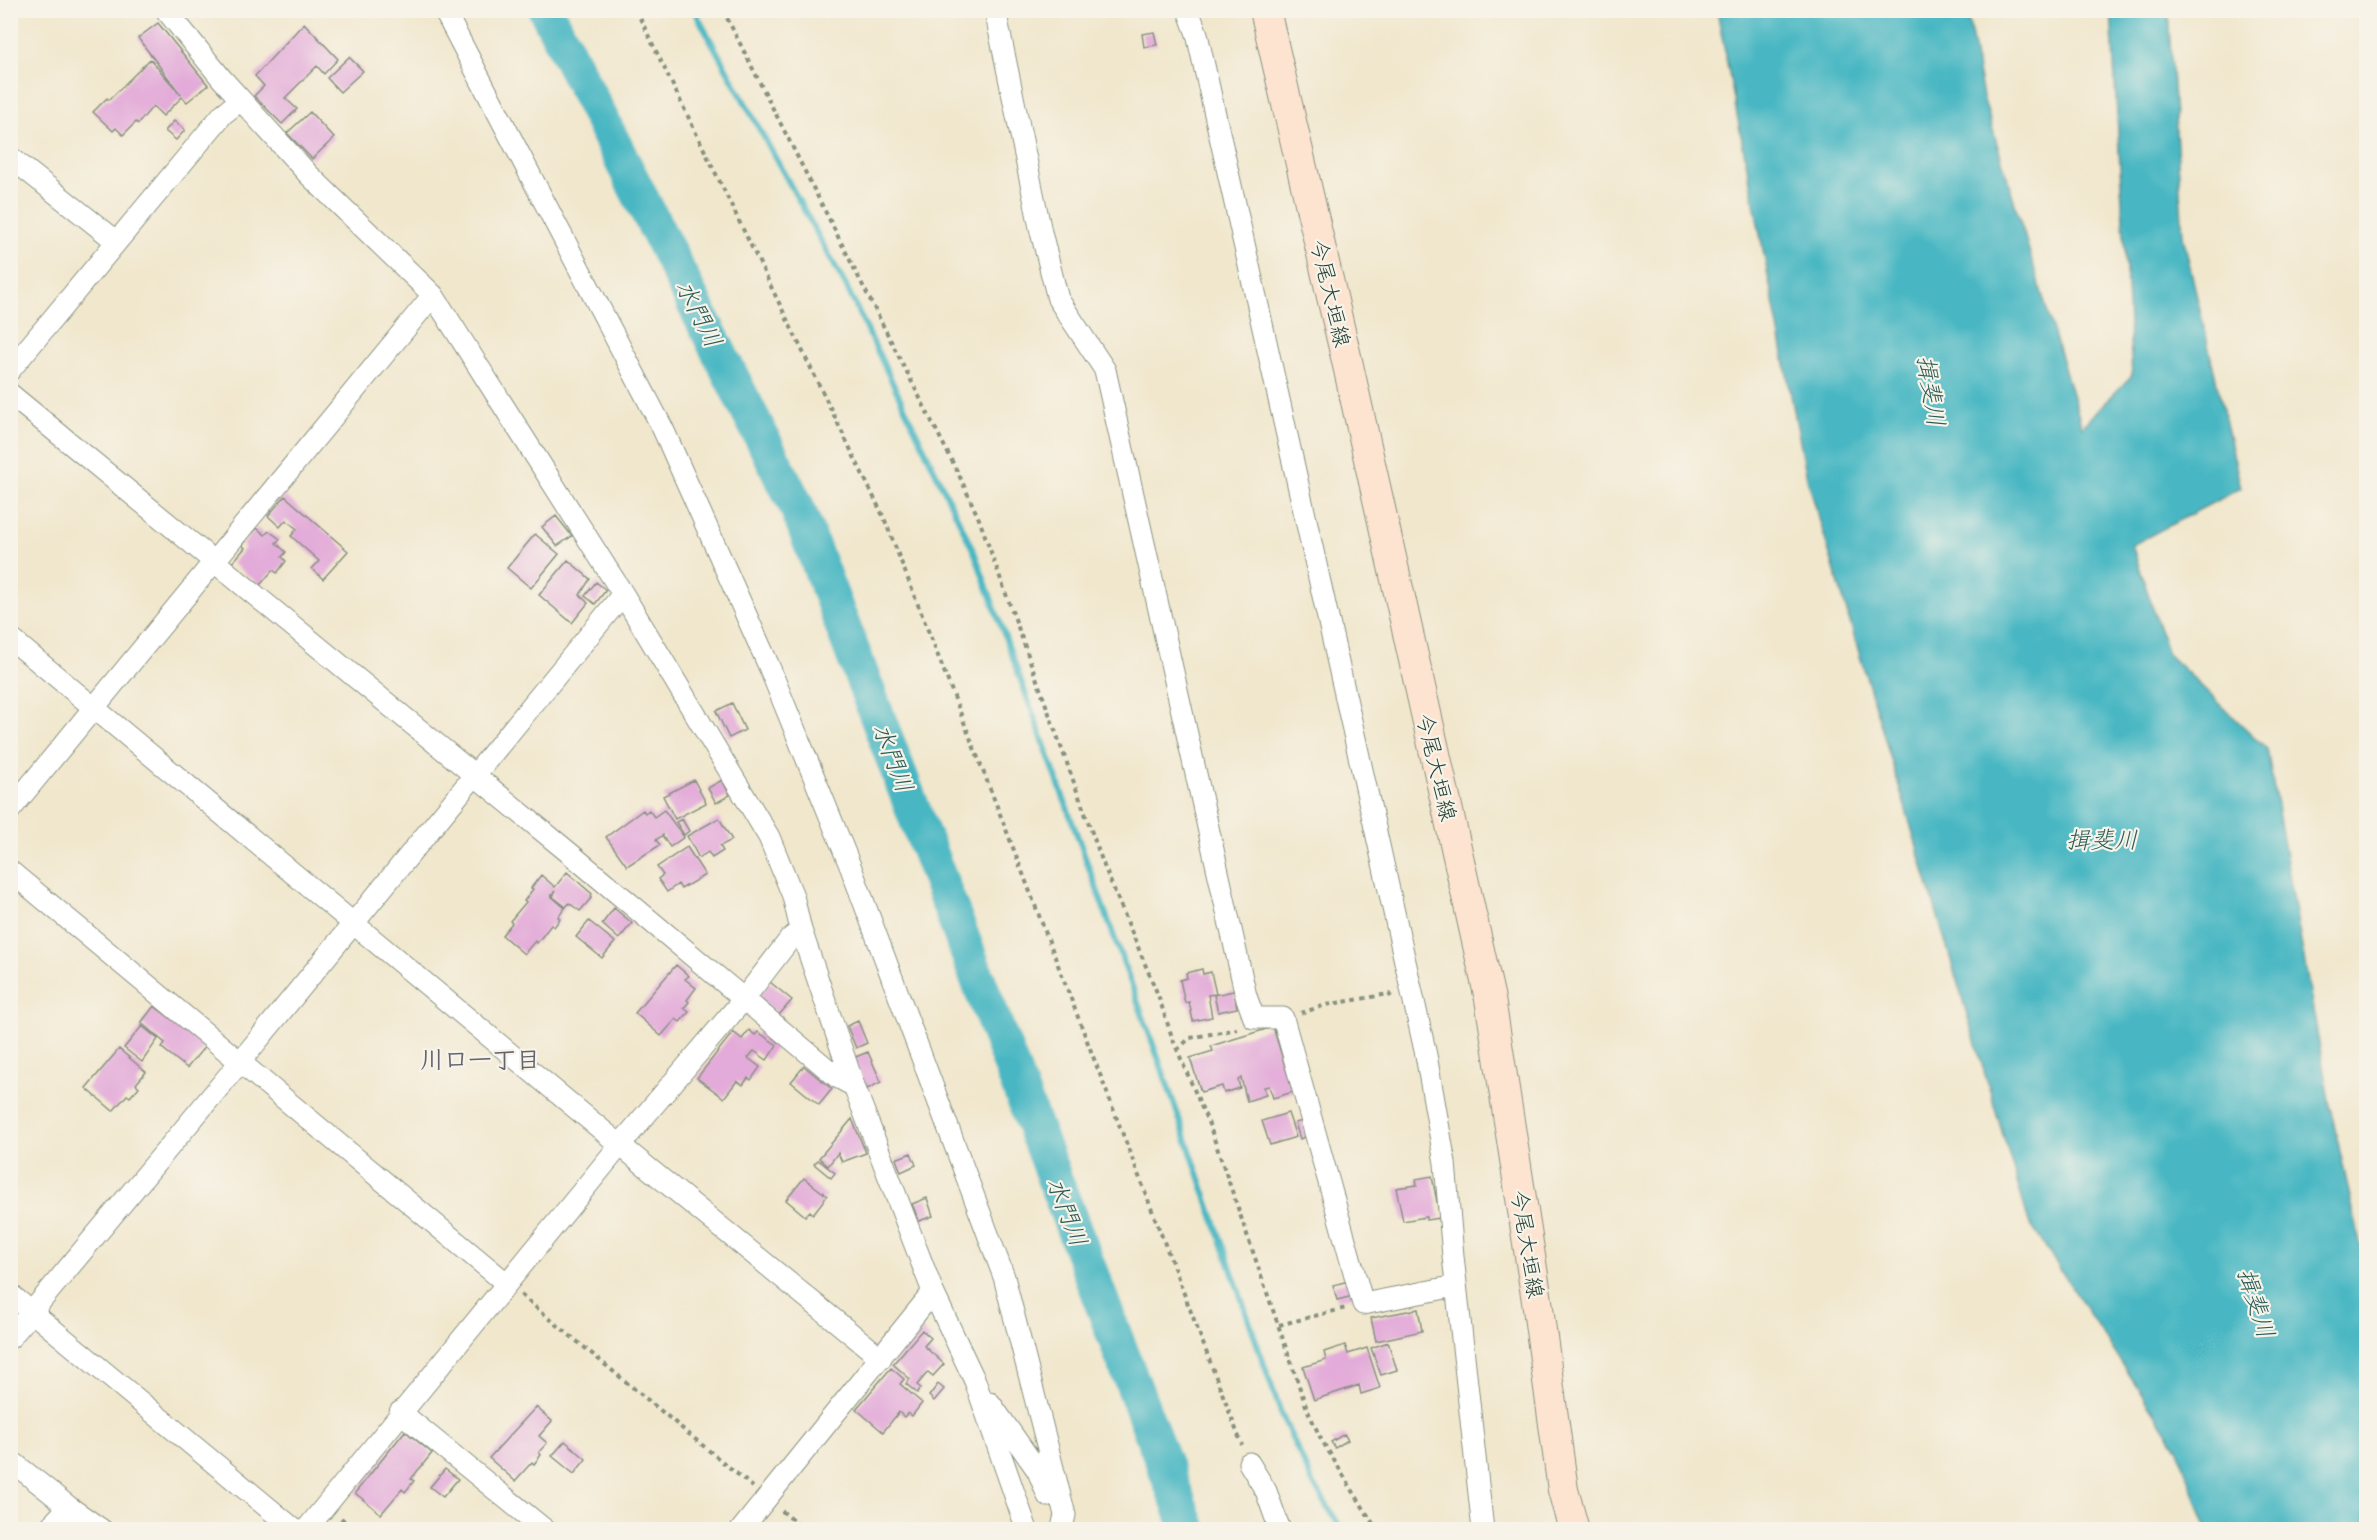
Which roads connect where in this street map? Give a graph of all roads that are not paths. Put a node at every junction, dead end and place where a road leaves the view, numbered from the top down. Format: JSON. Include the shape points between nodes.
{"nodes":[{"id":1,"x":166,"y":10,"type":"edge"},
{"id":2,"x":444,"y":10,"type":"edge"},
{"id":3,"x":995,"y":10,"type":"edge"},
{"id":4,"x":1188,"y":10,"type":"edge"},
{"id":5,"x":1265,"y":10,"type":"edge"},
{"id":6,"x":241,"y":100,"type":"junction"},
{"id":7,"x":10,"y":157,"type":"edge"},
{"id":8,"x":116,"y":242,"type":"junction"},
{"id":9,"x":432,"y":295,"type":"junction"},
{"id":10,"x":10,"y":370,"type":"edge"},
{"id":11,"x":10,"y":394,"type":"edge"},
{"id":12,"x":214,"y":563,"type":"junction"},
{"id":13,"x":623,"y":594,"type":"junction"},
{"id":14,"x":10,"y":638,"type":"edge"},
{"id":15,"x":95,"y":707,"type":"junction"},
{"id":16,"x":474,"y":774,"type":"junction"},
{"id":17,"x":10,"y":810,"type":"edge"},
{"id":18,"x":10,"y":871,"type":"edge"},
{"id":19,"x":353,"y":924,"type":"junction"},
{"id":20,"x":801,"y":930,"type":"junction"},
{"id":21,"x":743,"y":1000,"type":"junction"},
{"id":22,"x":240,"y":1062,"type":"junction"},
{"id":23,"x":854,"y":1086,"type":"junction"},
{"id":24,"x":620,"y":1145,"type":"junction"},
{"id":25,"x":506,"y":1283,"type":"junction"},
{"id":26,"x":1456,"y":1286,"type":"junction"},
{"id":27,"x":933,"y":1292,"type":"junction"},
{"id":28,"x":10,"y":1294,"type":"edge"},
{"id":29,"x":32,"y":1312,"type":"junction"},
{"id":30,"x":10,"y":1338,"type":"edge"},
{"id":31,"x":881,"y":1358,"type":"junction"},
{"id":32,"x":975,"y":1381,"type":"junction"},
{"id":33,"x":400,"y":1412,"type":"junction"},
{"id":34,"x":10,"y":1460,"type":"edge"},
{"id":35,"x":1249,"y":1463,"type":"road end"},
{"id":36,"x":69,"y":1507,"type":"junction"},
{"id":37,"x":1062,"y":1529,"type":"edge"},
{"id":38,"x":47,"y":1530,"type":"edge"},
{"id":39,"x":102,"y":1530,"type":"edge"},
{"id":40,"x":295,"y":1530,"type":"edge"},
{"id":41,"x":306,"y":1530,"type":"edge"},
{"id":42,"x":545,"y":1530,"type":"edge"},
{"id":43,"x":741,"y":1530,"type":"edge"},
{"id":44,"x":1028,"y":1530,"type":"edge"},
{"id":45,"x":1280,"y":1530,"type":"edge"},
{"id":46,"x":1483,"y":1530,"type":"edge"},
{"id":47,"x":1574,"y":1530,"type":"edge"}],
"edges":[{"from":1,"to":6,"type":"street"},
{"from":2,"to":37,"type":"street","via":[[663,429],[768,664],[851,868],[1004,1277],[1065,1515]]},
{"from":3,"to":26,"type":"street","via":[[1058,298],[1105,370],[1246,996],[1254,1018],[1283,1018],[1363,1304]]},
{"from":4,"to":26,"type":"street","via":[[1197,34],[1426,1055],[1445,1162]]},
{"from":5,"to":47,"type":"main road","name":"今尾大垣線","via":[[1490,999],[1563,1490]]},
{"from":6,"to":8,"type":"street","via":[[223,114]]},
{"from":6,"to":9,"type":"street","via":[[309,175]]},
{"from":7,"to":8,"type":"street"},
{"from":8,"to":10,"type":"street"},
{"from":9,"to":12,"type":"street"},
{"from":9,"to":13,"type":"street"},
{"from":11,"to":12,"type":"street"},
{"from":12,"to":15,"type":"street"},
{"from":12,"to":16,"type":"street"},
{"from":13,"to":16,"type":"street"},
{"from":13,"to":20,"type":"street","via":[[769,837],[793,896]]},
{"from":14,"to":15,"type":"street"},
{"from":15,"to":17,"type":"street"},
{"from":15,"to":19,"type":"street"},
{"from":16,"to":19,"type":"street"},
{"from":16,"to":21,"type":"street"},
{"from":18,"to":22,"type":"street"},
{"from":19,"to":22,"type":"street"},
{"from":19,"to":24,"type":"street"},
{"from":20,"to":21,"type":"street"},
{"from":20,"to":23,"type":"street"},
{"from":21,"to":23,"type":"street","via":[[837,1077]]},
{"from":21,"to":24,"type":"street"},
{"from":22,"to":25,"type":"street"},
{"from":22,"to":29,"type":"street"},
{"from":23,"to":27,"type":"street"},
{"from":24,"to":25,"type":"street"},
{"from":24,"to":31,"type":"street"},
{"from":25,"to":33,"type":"street"},
{"from":26,"to":46,"type":"street"},
{"from":27,"to":31,"type":"street"},
{"from":27,"to":32,"type":"street"},
{"from":28,"to":29,"type":"street"},
{"from":29,"to":30,"type":"street"},
{"from":29,"to":40,"type":"street"},
{"from":31,"to":43,"type":"street"},
{"from":32,"to":37,"type":"street","via":[[1038,1471]]},
{"from":32,"to":44,"type":"street"},
{"from":33,"to":41,"type":"street"},
{"from":33,"to":42,"type":"street"},
{"from":34,"to":36,"type":"street"},
{"from":35,"to":45,"type":"street","via":[[1266,1491]]},
{"from":36,"to":38,"type":"street"},
{"from":36,"to":39,"type":"street"}]}
